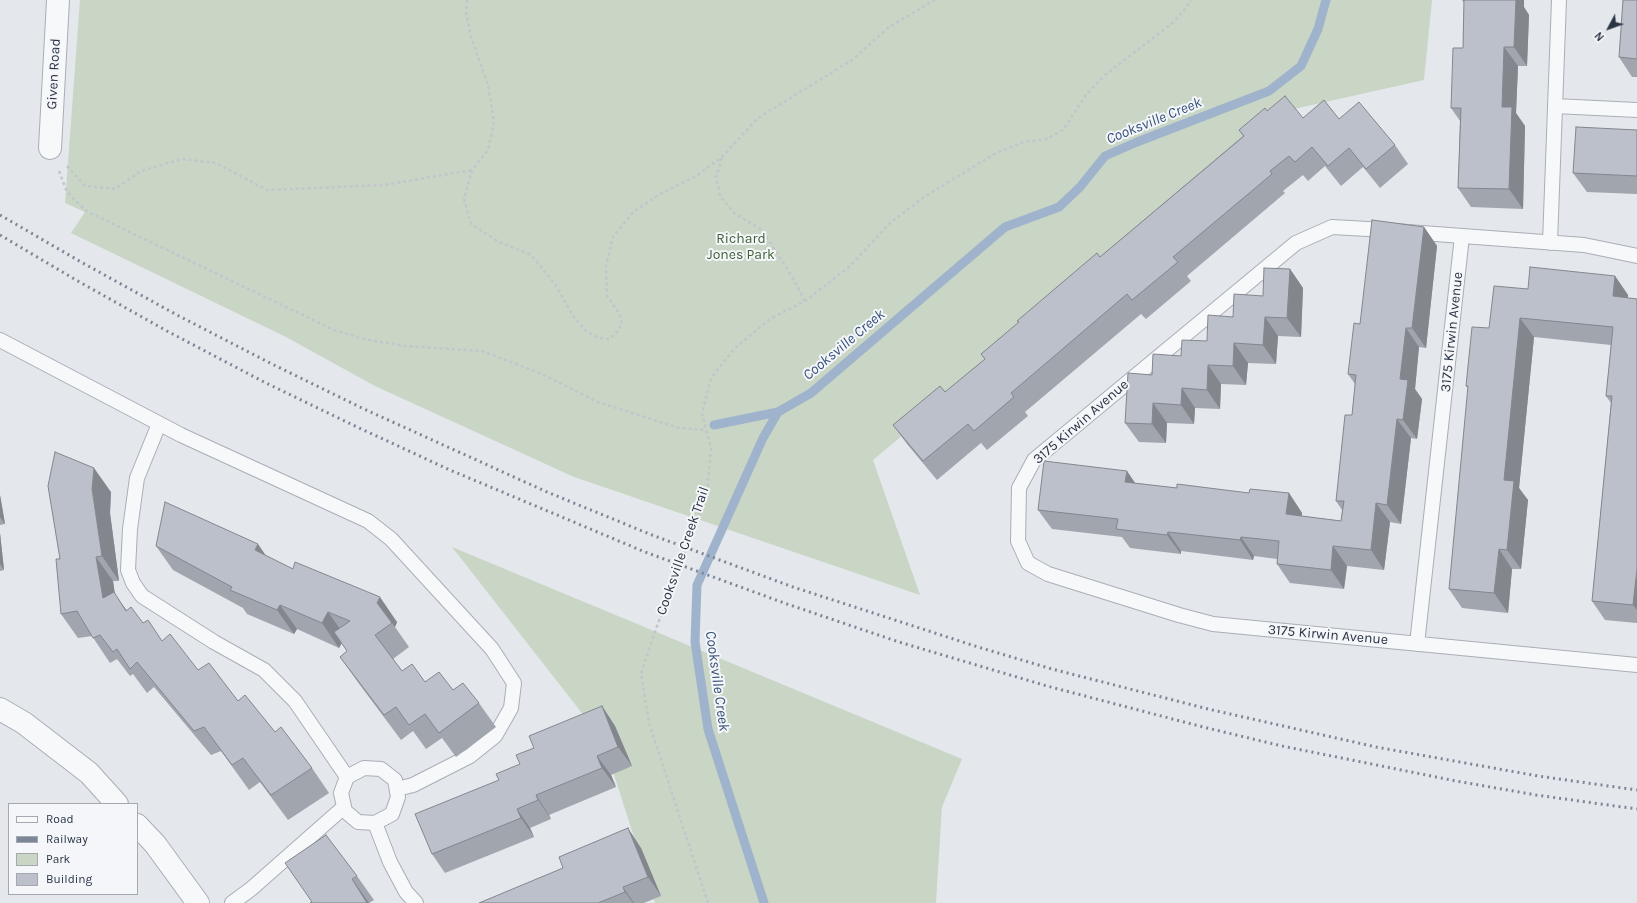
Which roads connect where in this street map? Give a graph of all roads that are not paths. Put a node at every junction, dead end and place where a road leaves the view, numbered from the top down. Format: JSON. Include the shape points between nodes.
{"nodes":[{"id":1,"x":58,"y":0,"type":"edge"},
{"id":2,"x":1559,"y":0,"type":"edge"},
{"id":3,"x":1555,"y":106,"type":"junction"},
{"id":4,"x":1637,"y":110,"type":"edge"},
{"id":5,"x":50,"y":148,"type":"road end"},
{"id":6,"x":1462,"y":236,"type":"junction"},
{"id":7,"x":1550,"y":243,"type":"junction"},
{"id":8,"x":1637,"y":256,"type":"edge"},
{"id":9,"x":0,"y":340,"type":"edge"},
{"id":10,"x":159,"y":424,"type":"junction"},
{"id":11,"x":1417,"y":644,"type":"junction"},
{"id":12,"x":1637,"y":665,"type":"edge"},
{"id":13,"x":0,"y":709,"type":"edge"},
{"id":14,"x":347,"y":777,"type":"junction"},
{"id":15,"x":397,"y":789,"type":"junction"},
{"id":16,"x":116,"y":803,"type":"edge"},
{"id":17,"x":344,"y":806,"type":"junction"},
{"id":18,"x":375,"y":823,"type":"junction"},
{"id":19,"x":138,"y":826,"type":"edge"},
{"id":20,"x":198,"y":903,"type":"edge"},
{"id":21,"x":232,"y":903,"type":"edge"},
{"id":22,"x":416,"y":903,"type":"edge"}],
"edges":[{"from":1,"to":5,"type":"street","name":"Given Road"},
{"from":2,"to":3,"type":"lane"},
{"from":3,"to":4,"type":"lane"},
{"from":3,"to":7,"type":"lane"},
{"from":6,"to":7,"type":"lane","name":"3175 Kirwin Avenue"},
{"from":6,"to":11,"type":"lane","name":"3175 Kirwin Avenue"},
{"from":6,"to":11,"type":"lane","name":"3175 Kirwin Avenue","via":[[1332,227],[1296,243],[1034,460],[1019,488],[1018,541],[1028,563],[1048,574],[1213,624]]},
{"from":7,"to":8,"type":"lane","name":"3175 Kirwin Avenue","via":[[1584,246]]},
{"from":9,"to":10,"type":"lane"},
{"from":10,"to":14,"type":"lane","via":[[137,478],[128,570],[133,583],[142,596],[264,670],[295,701]]},
{"from":10,"to":15,"type":"lane","via":[[368,521],[391,539],[492,649],[514,683],[511,708],[495,736],[470,756],[413,785]]},
{"from":11,"to":12,"type":"lane","name":"3175 Kirwin Avenue"},
{"from":13,"to":16,"type":"street","via":[[24,723],[89,773]]},
{"from":14,"to":15,"type":"lane","via":[[364,768],[381,769],[395,780]]},
{"from":14,"to":17,"type":"lane","via":[[341,793]]},
{"from":15,"to":18,"type":"lane","via":[[398,798],[392,814]]},
{"from":17,"to":18,"type":"lane","via":[[345,811],[358,822]]},
{"from":17,"to":21,"type":"lane"},
{"from":18,"to":22,"type":"lane","via":[[390,862],[406,892]]},
{"from":19,"to":20,"type":"street","via":[[155,844]]}]}
